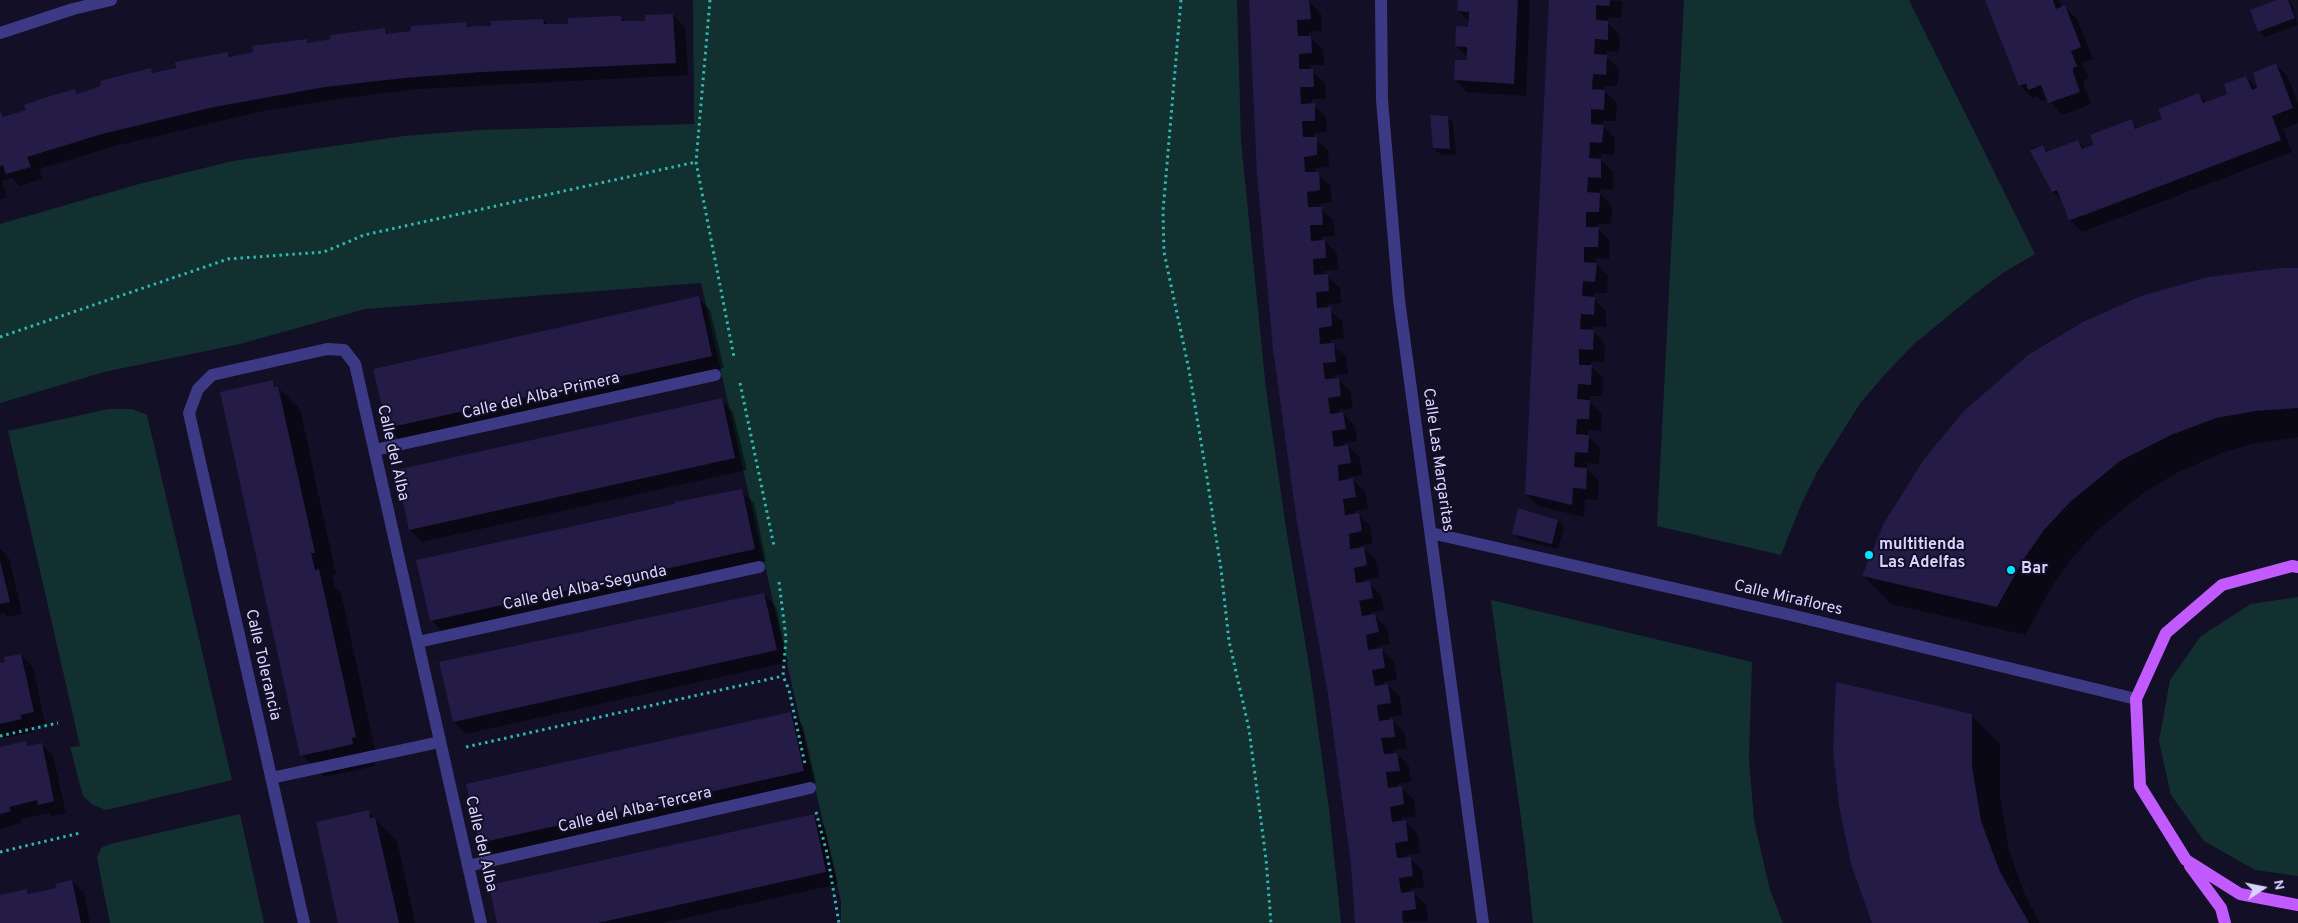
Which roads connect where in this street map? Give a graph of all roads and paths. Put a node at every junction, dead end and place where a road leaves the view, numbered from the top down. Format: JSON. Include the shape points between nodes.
{"nodes":[{"id":1,"x":111,"y":0,"type":"edge"},
{"id":2,"x":710,"y":0,"type":"edge"},
{"id":3,"x":1180,"y":0,"type":"edge"},
{"id":4,"x":1381,"y":0,"type":"edge"},
{"id":5,"x":0,"y":33,"type":"edge"},
{"id":6,"x":696,"y":162,"type":"junction"},
{"id":7,"x":0,"y":337,"type":"edge"},
{"id":8,"x":736,"y":364,"type":"dead end"},
{"id":9,"x":738,"y":373,"type":"dead end"},
{"id":10,"x":715,"y":375,"type":"dead end"},
{"id":11,"x":189,"y":413,"type":"joint"},
{"id":12,"x":375,"y":450,"type":"junction"},
{"id":13,"x":1431,"y":533,"type":"junction"},
{"id":14,"x":776,"y":556,"type":"dead end"},
{"id":15,"x":2296,"y":564,"type":"edge"},
{"id":16,"x":759,"y":567,"type":"dead end"},
{"id":17,"x":778,"y":574,"type":"dead end"},
{"id":18,"x":418,"y":642,"type":"junction"},
{"id":19,"x":783,"y":676,"type":"junction"},
{"id":20,"x":2136,"y":699,"type":"junction"},
{"id":21,"x":58,"y":723,"type":"dead end"},
{"id":22,"x":0,"y":736,"type":"edge"},
{"id":23,"x":441,"y":747,"type":"junction"},
{"id":24,"x":271,"y":778,"type":"junction"},
{"id":25,"x":810,"y":788,"type":"junction"},
{"id":26,"x":80,"y":833,"type":"dead end"},
{"id":27,"x":0,"y":852,"type":"edge"},
{"id":28,"x":2186,"y":860,"type":"junction"},
{"id":29,"x":468,"y":866,"type":"junction"},
{"id":30,"x":2298,"y":905,"type":"edge"},
{"id":31,"x":304,"y":923,"type":"edge"},
{"id":32,"x":481,"y":923,"type":"edge"},
{"id":33,"x":839,"y":923,"type":"edge"},
{"id":34,"x":1271,"y":923,"type":"edge"},
{"id":35,"x":1483,"y":923,"type":"edge"},
{"id":36,"x":2225,"y":923,"type":"edge"}],
"edges":[{"from":1,"to":5,"type":"street"},
{"from":2,"to":6,"type":"path"},
{"from":3,"to":34,"type":"path","via":[[1163,211],[1164,252],[1206,469],[1229,641],[1249,729]]},
{"from":4,"to":13,"type":"street","name":"Calle Las Margaritas","via":[[1382,100],[1399,300]]},
{"from":6,"to":7,"type":"path","via":[[364,235],[324,252],[228,259]]},
{"from":6,"to":8,"type":"path"},
{"from":9,"to":14,"type":"path"},
{"from":10,"to":12,"type":"street","name":"Calle del Alba-Primera"},
{"from":11,"to":12,"type":"street","name":"Calle del Alba","via":[[198,390],[212,375],[327,349],[344,350],[356,364]]},
{"from":11,"to":24,"type":"street","name":"Calle Tolerancia"},
{"from":12,"to":18,"type":"street","name":"Calle del Alba"},
{"from":13,"to":20,"type":"street","name":"Calle Miraflores"},
{"from":13,"to":35,"type":"street","name":"Calle Las Margaritas"},
{"from":15,"to":20,"type":"main road","via":[[2222,585],[2166,633]]},
{"from":16,"to":18,"type":"street","name":"Calle del Alba-Segunda"},
{"from":17,"to":19,"type":"path","via":[[786,638]]},
{"from":18,"to":23,"type":"street","name":"Calle del Alba"},
{"from":19,"to":23,"type":"path"},
{"from":19,"to":25,"type":"path","via":[[790,690]]},
{"from":20,"to":28,"type":"main road","via":[[2140,786]]},
{"from":21,"to":22,"type":"path"},
{"from":23,"to":24,"type":"street"},
{"from":23,"to":29,"type":"street","name":"Calle del Alba"},
{"from":24,"to":31,"type":"street","name":"Calle Tolerancia"},
{"from":25,"to":29,"type":"street","name":"Calle del Alba-Tercera"},
{"from":25,"to":33,"type":"path","via":[[827,853]]},
{"from":26,"to":27,"type":"path"},
{"from":28,"to":30,"type":"main road","via":[[2240,894]]},
{"from":28,"to":36,"type":"main road","via":[[2221,908]]},
{"from":29,"to":32,"type":"street","name":"Calle del Alba"}]}
